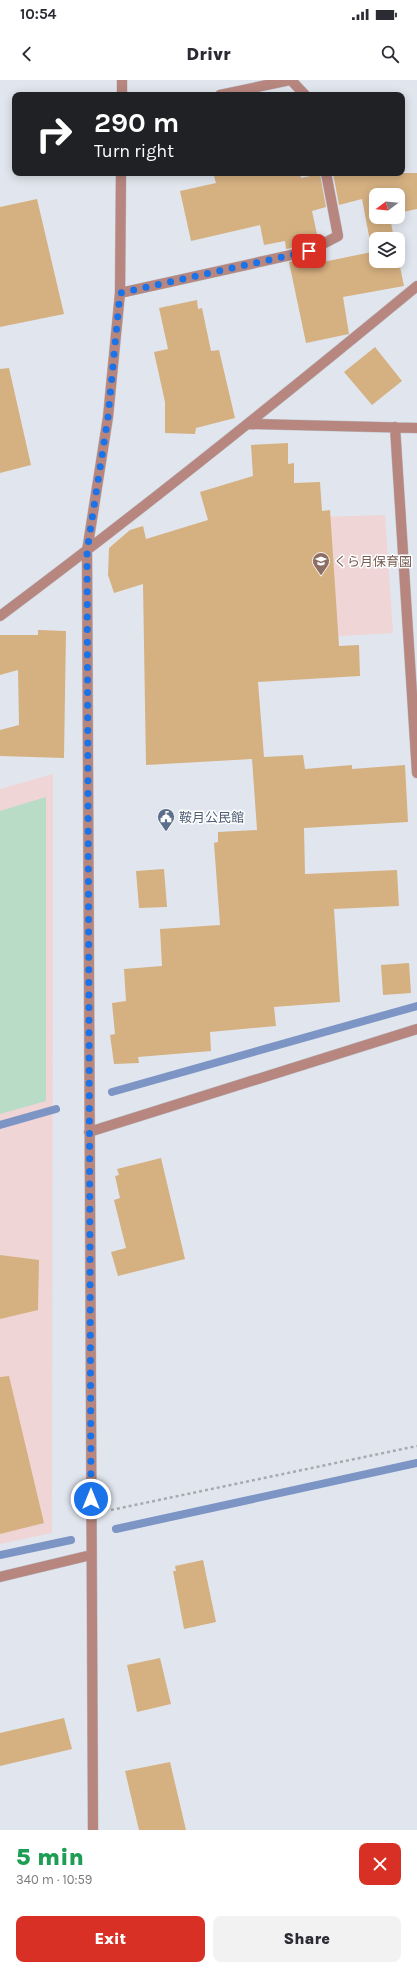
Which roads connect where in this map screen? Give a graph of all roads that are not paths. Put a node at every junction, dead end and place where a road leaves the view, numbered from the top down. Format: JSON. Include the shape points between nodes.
{"nodes":[{"id":1,"x":122,"y":80,"type":"edge"},
{"id":2,"x":291,"y":80,"type":"edge"},
{"id":3,"x":122,"y":92,"type":"edge"},
{"id":4,"x":234,"y":92,"type":"edge"},
{"id":5,"x":302,"y":92,"type":"edge"},
{"id":6,"x":121,"y":176,"type":"edge"},
{"id":7,"x":327,"y":176,"type":"edge"},
{"id":8,"x":417,"y":286,"type":"edge"},
{"id":9,"x":120,"y":293,"type":"junction"},
{"id":10,"x":249,"y":424,"type":"junction"},
{"id":11,"x":395,"y":427,"type":"junction"},
{"id":12,"x":417,"y":428,"type":"edge"},
{"id":13,"x":87,"y":551,"type":"junction"},
{"id":14,"x":0,"y":616,"type":"edge"},
{"id":15,"x":417,"y":773,"type":"edge"},
{"id":16,"x":417,"y":1029,"type":"edge"},
{"id":17,"x":89,"y":1132,"type":"junction"},
{"id":18,"x":91,"y":1555,"type":"junction"},
{"id":19,"x":0,"y":1577,"type":"edge"},
{"id":20,"x":93,"y":1830,"type":"edge"}],
"edges":[{"from":1,"to":3,"type":"street"},
{"from":2,"to":4,"type":"street"},
{"from":2,"to":5,"type":"street"},
{"from":6,"to":9,"type":"street"},
{"from":7,"to":9,"type":"street","via":[[338,236],[309,251]]},
{"from":8,"to":10,"type":"street"},
{"from":9,"to":13,"type":"street","via":[[108,417]]},
{"from":10,"to":11,"type":"street"},
{"from":10,"to":13,"type":"street"},
{"from":11,"to":12,"type":"street"},
{"from":11,"to":15,"type":"street"},
{"from":13,"to":14,"type":"street"},
{"from":13,"to":17,"type":"street"},
{"from":16,"to":17,"type":"street"},
{"from":17,"to":18,"type":"street"},
{"from":18,"to":19,"type":"street"},
{"from":18,"to":20,"type":"street"}]}
